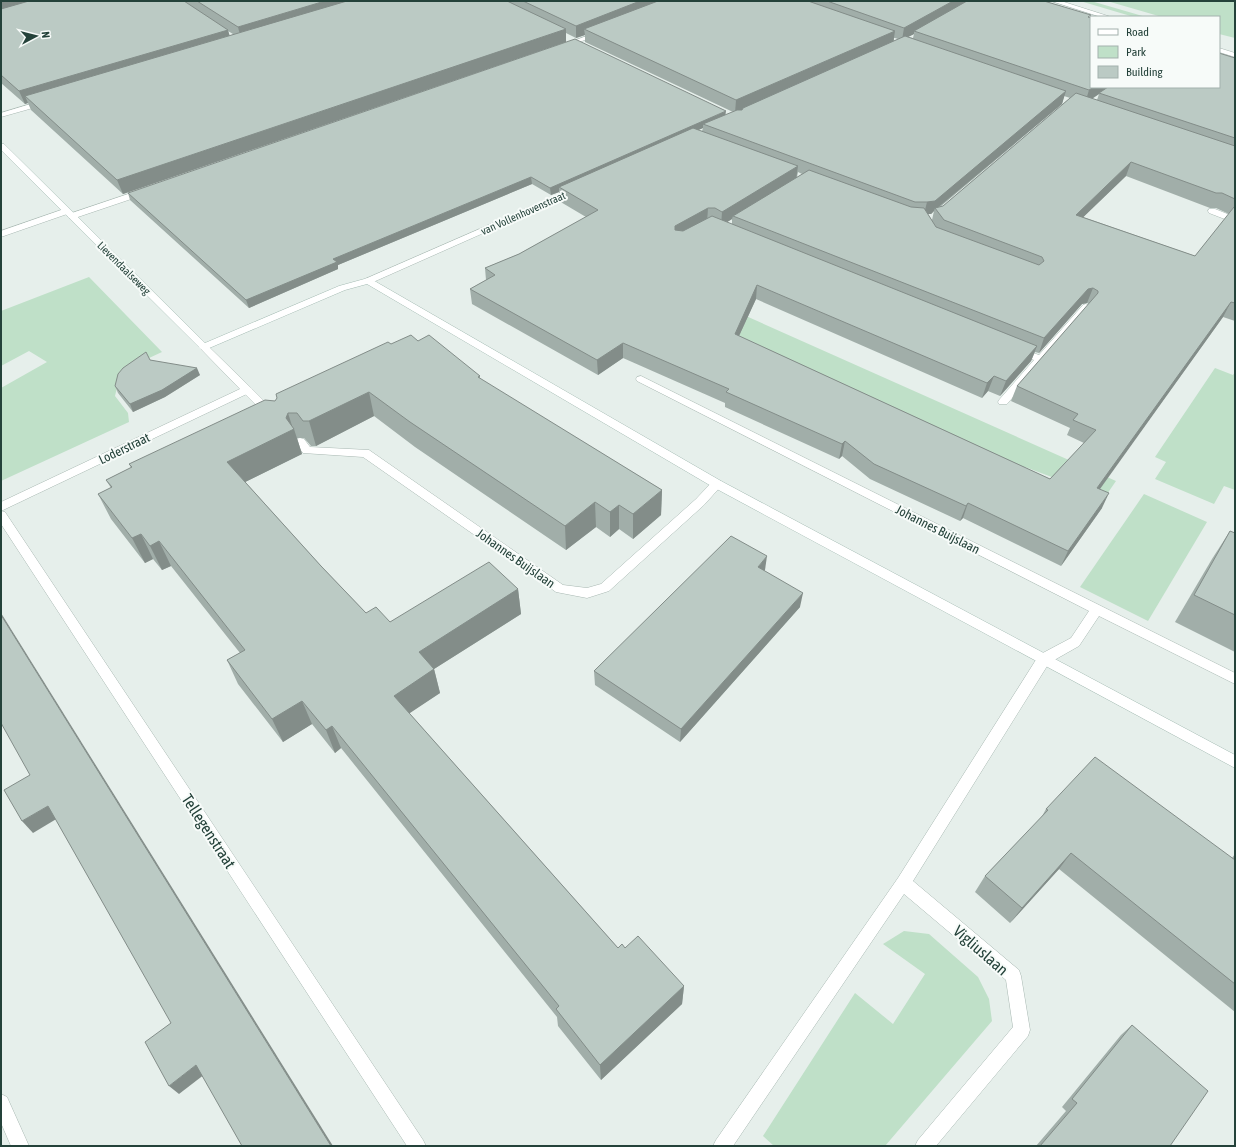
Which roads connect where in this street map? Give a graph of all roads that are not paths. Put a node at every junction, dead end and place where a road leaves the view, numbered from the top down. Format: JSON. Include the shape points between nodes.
{"nodes":[{"id":1,"x":1054,"y":1,"type":"edge"},
{"id":2,"x":1105,"y":16,"type":"edge"},
{"id":3,"x":604,"y":31,"type":"edge"},
{"id":4,"x":554,"y":49,"type":"edge"},
{"id":5,"x":1220,"y":50,"type":"edge"},
{"id":6,"x":1235,"y":55,"type":"edge"},
{"id":7,"x":53,"y":99,"type":"edge"},
{"id":8,"x":1,"y":114,"type":"edge"},
{"id":9,"x":1,"y":146,"type":"edge"},
{"id":10,"x":585,"y":186,"type":"edge"},
{"id":11,"x":148,"y":190,"type":"edge"},
{"id":12,"x":1212,"y":212,"type":"edge"},
{"id":13,"x":70,"y":214,"type":"junction"},
{"id":14,"x":1235,"y":220,"type":"edge"},
{"id":15,"x":1,"y":234,"type":"edge"},
{"id":16,"x":368,"y":281,"type":"junction"},
{"id":17,"x":1086,"y":307,"type":"edge"},
{"id":18,"x":204,"y":347,"type":"junction"},
{"id":19,"x":1011,"y":348,"type":"edge"},
{"id":20,"x":1040,"y":359,"type":"junction"},
{"id":21,"x":641,"y":379,"type":"dead end"},
{"id":22,"x":247,"y":390,"type":"junction"},
{"id":23,"x":1003,"y":402,"type":"dead end"},
{"id":24,"x":279,"y":422,"type":"edge"},
{"id":25,"x":300,"y":442,"type":"edge"},
{"id":26,"x":717,"y":484,"type":"junction"},
{"id":27,"x":1,"y":507,"type":"edge"},
{"id":28,"x":1,"y":515,"type":"edge"},
{"id":29,"x":1097,"y":609,"type":"junction"},
{"id":30,"x":1044,"y":659,"type":"junction"},
{"id":31,"x":1235,"y":679,"type":"edge"},
{"id":32,"x":1235,"y":762,"type":"edge"},
{"id":33,"x":903,"y":883,"type":"junction"},
{"id":34,"x":1,"y":1103,"type":"edge"},
{"id":35,"x":20,"y":1146,"type":"edge"},
{"id":36,"x":417,"y":1146,"type":"edge"},
{"id":37,"x":722,"y":1146,"type":"edge"},
{"id":38,"x":924,"y":1146,"type":"edge"}],
"edges":[{"from":1,"to":2,"type":"street"},
{"from":3,"to":4,"type":"street"},
{"from":5,"to":6,"type":"street"},
{"from":7,"to":8,"type":"street"},
{"from":9,"to":13,"type":"street","name":"Lievendaalseweg"},
{"from":10,"to":16,"type":"street","name":"van Vollenhovenstraat"},
{"from":11,"to":13,"type":"street"},
{"from":12,"to":14,"type":"street"},
{"from":13,"to":15,"type":"street"},
{"from":13,"to":18,"type":"street","name":"Lievendaalseweg"},
{"from":16,"to":18,"type":"street","via":[[342,288]]},
{"from":16,"to":26,"type":"street"},
{"from":17,"to":20,"type":"street"},
{"from":18,"to":22,"type":"street","name":"Lievendaalseweg"},
{"from":19,"to":20,"type":"street"},
{"from":20,"to":23,"type":"street"},
{"from":21,"to":29,"type":"street","name":"Johannes Buijslaan"},
{"from":22,"to":24,"type":"street"},
{"from":22,"to":27,"type":"street","name":"Loderstraat"},
{"from":25,"to":26,"type":"street","name":"Johannes Buijslaan","via":[[307,450],[365,453],[560,589],[587,593],[606,588]]},
{"from":26,"to":30,"type":"street"},
{"from":28,"to":36,"type":"street","name":"Tellegenstraat"},
{"from":29,"to":30,"type":"street","via":[[1075,642]]},
{"from":29,"to":31,"type":"street","name":"Johannes Buijslaan"},
{"from":30,"to":32,"type":"street"},
{"from":30,"to":33,"type":"street"},
{"from":33,"to":37,"type":"street"},
{"from":33,"to":38,"type":"street","name":"Vigliuslaan","via":[[1013,976],[1022,1030]]},
{"from":34,"to":35,"type":"street"}]}
